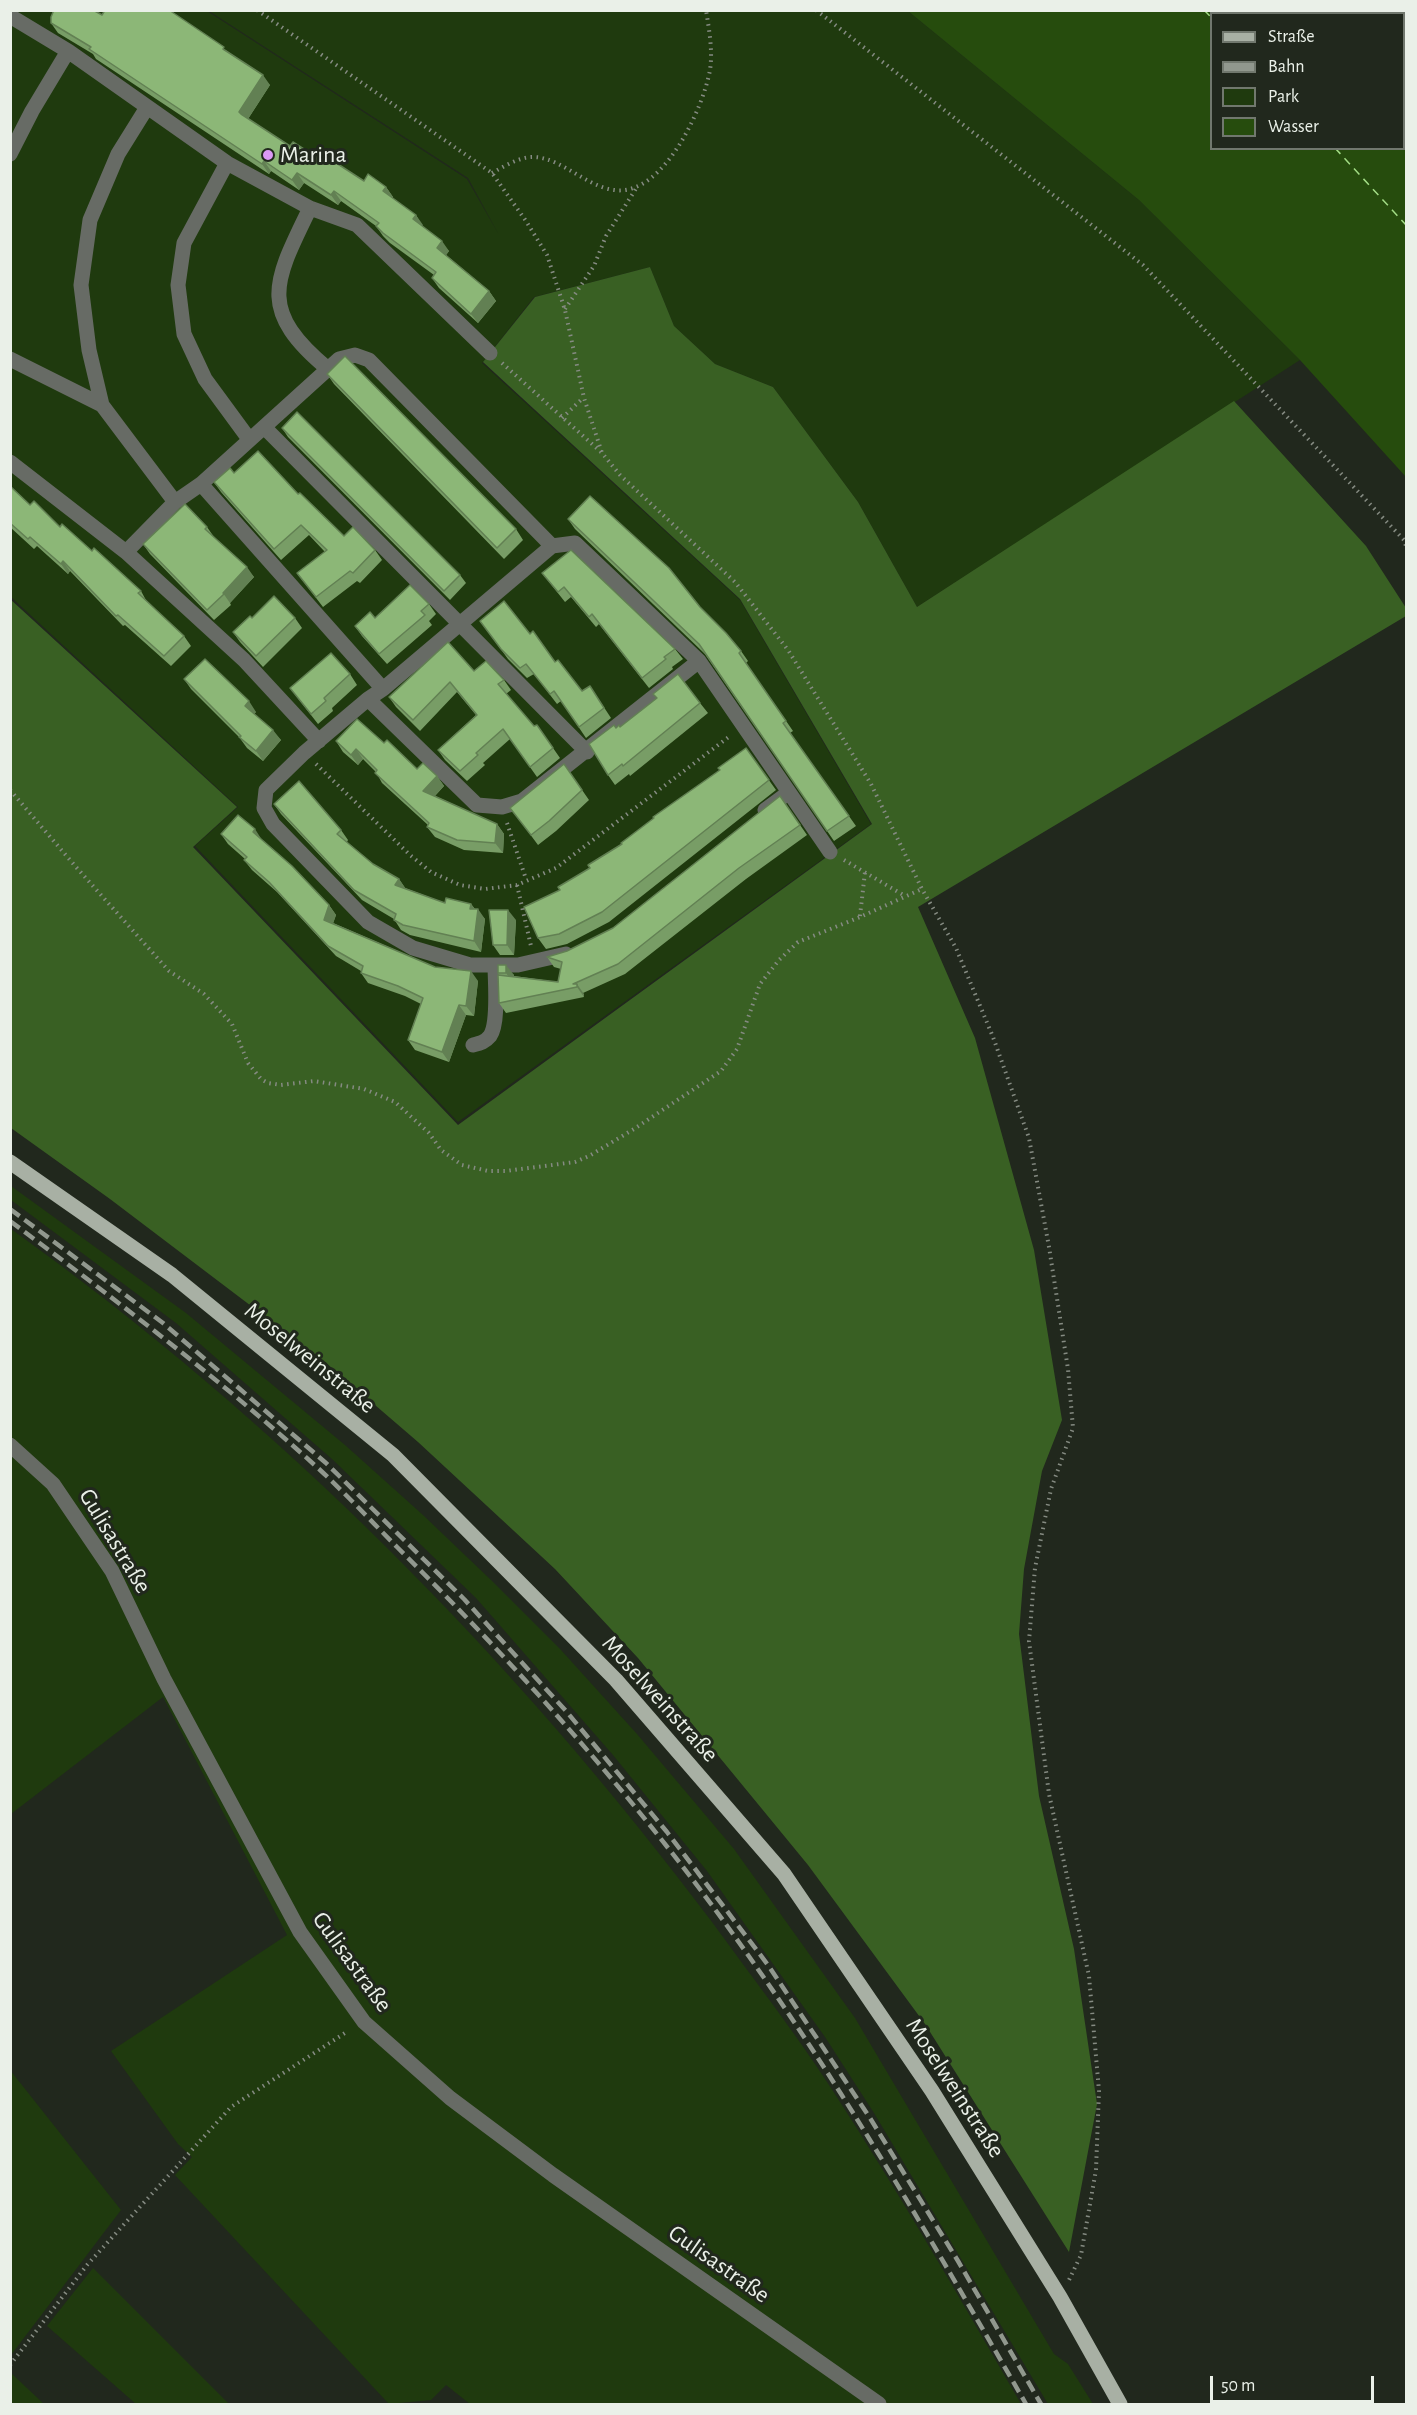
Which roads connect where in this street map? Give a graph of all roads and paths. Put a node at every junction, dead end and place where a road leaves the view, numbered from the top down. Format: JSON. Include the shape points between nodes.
{"nodes":[{"id":1,"x":257,"y":10,"type":"edge"},
{"id":2,"x":706,"y":10,"type":"edge"},
{"id":3,"x":816,"y":10,"type":"edge"},
{"id":4,"x":10,"y":16,"type":"edge"},
{"id":5,"x":68,"y":51,"type":"junction"},
{"id":6,"x":146,"y":109,"type":"junction"},
{"id":7,"x":10,"y":154,"type":"edge"},
{"id":8,"x":226,"y":163,"type":"junction"},
{"id":9,"x":492,"y":173,"type":"junction"},
{"id":10,"x":638,"y":186,"type":"junction"},
{"id":11,"x":310,"y":208,"type":"junction"},
{"id":12,"x":565,"y":310,"type":"junction"},
{"id":13,"x":490,"y":353,"type":"joint"},
{"id":14,"x":10,"y":359,"type":"edge"},
{"id":15,"x":328,"y":369,"type":"junction"},
{"id":16,"x":584,"y":398,"type":"junction"},
{"id":17,"x":102,"y":405,"type":"junction"},
{"id":18,"x":562,"y":418,"type":"junction"},
{"id":19,"x":264,"y":427,"type":"junction"},
{"id":20,"x":249,"y":439,"type":"junction"},
{"id":21,"x":602,"y":453,"type":"junction"},
{"id":22,"x":10,"y":462,"type":"edge"},
{"id":23,"x":201,"y":484,"type":"junction"},
{"id":24,"x":175,"y":502,"type":"junction"},
{"id":25,"x":552,"y":546,"type":"junction"},
{"id":26,"x":1407,"y":546,"type":"edge"},
{"id":27,"x":126,"y":552,"type":"junction"},
{"id":28,"x":460,"y":624,"type":"junction"},
{"id":29,"x":699,"y":661,"type":"junction"},
{"id":30,"x":383,"y":689,"type":"junction"},
{"id":31,"x":368,"y":699,"type":"junction"},
{"id":32,"x":319,"y":741,"type":"junction"},
{"id":33,"x":586,"y":752,"type":"junction"},
{"id":34,"x":10,"y":790,"type":"edge"},
{"id":35,"x":788,"y":793,"type":"junction"},
{"id":36,"x":502,"y":807,"type":"junction"},
{"id":37,"x":751,"y":822,"type":"edge"},
{"id":38,"x":830,"y":852,"type":"joint"},
{"id":39,"x":865,"y":872,"type":"junction"},
{"id":40,"x":526,"y":879,"type":"dead end"},
{"id":41,"x":517,"y":885,"type":"dead end"},
{"id":42,"x":922,"y":889,"type":"junction"},
{"id":43,"x":905,"y":897,"type":"junction"},
{"id":44,"x":860,"y":917,"type":"junction"},
{"id":45,"x":579,"y":948,"type":"edge"},
{"id":46,"x":534,"y":961,"type":"junction"},
{"id":47,"x":495,"y":965,"type":"junction"},
{"id":48,"x":473,"y":1045,"type":"dead end"},
{"id":49,"x":10,"y":1162,"type":"edge"},
{"id":50,"x":10,"y":1445,"type":"edge"},
{"id":51,"x":364,"y":2022,"type":"junction"},
{"id":52,"x":1060,"y":2297,"type":"junction"},
{"id":53,"x":10,"y":2365,"type":"edge"},
{"id":54,"x":879,"y":2404,"type":"edge"},
{"id":55,"x":1120,"y":2404,"type":"edge"}],
"edges":[{"from":1,"to":9,"type":"path"},
{"from":2,"to":10,"type":"path","via":[[710,69],[696,117],[675,153],[651,179]]},
{"from":3,"to":26,"type":"path","via":[[1143,265]]},
{"from":4,"to":5,"type":"street"},
{"from":5,"to":6,"type":"street"},
{"from":5,"to":7,"type":"street"},
{"from":6,"to":8,"type":"street"},
{"from":6,"to":17,"type":"street","via":[[118,153],[90,220],[81,285],[89,350]]},
{"from":8,"to":11,"type":"street"},
{"from":8,"to":20,"type":"street","via":[[184,243],[178,285],[183,334],[205,379]]},
{"from":9,"to":10,"type":"path","via":[[522,158],[538,156],[604,188],[615,191]]},
{"from":9,"to":12,"type":"path","via":[[547,255]]},
{"from":10,"to":12,"type":"path"},
{"from":11,"to":13,"type":"street","via":[[357,225]]},
{"from":11,"to":15,"type":"street","via":[[279,280],[279,303],[285,324],[297,341]]},
{"from":12,"to":16,"type":"path"},
{"from":13,"to":18,"type":"path"},
{"from":14,"to":17,"type":"street"},
{"from":15,"to":19,"type":"street"},
{"from":15,"to":25,"type":"street","via":[[339,359],[355,355],[369,360]]},
{"from":16,"to":18,"type":"path"},
{"from":16,"to":21,"type":"path"},
{"from":17,"to":24,"type":"street"},
{"from":18,"to":21,"type":"path"},
{"from":19,"to":20,"type":"street"},
{"from":19,"to":28,"type":"street"},
{"from":20,"to":23,"type":"street"},
{"from":21,"to":42,"type":"path","via":[[620,475],[735,582],[788,650],[870,784]]},
{"from":22,"to":27,"type":"street"},
{"from":23,"to":24,"type":"street"},
{"from":23,"to":30,"type":"street"},
{"from":24,"to":27,"type":"street"},
{"from":25,"to":28,"type":"street"},
{"from":25,"to":29,"type":"street","via":[[575,543]]},
{"from":27,"to":32,"type":"street","via":[[244,660]]},
{"from":28,"to":30,"type":"street"},
{"from":28,"to":33,"type":"street"},
{"from":29,"to":33,"type":"street"},
{"from":29,"to":35,"type":"street"},
{"from":30,"to":31,"type":"street"},
{"from":31,"to":32,"type":"street"},
{"from":31,"to":36,"type":"street","via":[[477,805]]},
{"from":32,"to":47,"type":"street","via":[[266,790],[264,808],[273,824],[368,922],[413,948],[470,965]]},
{"from":33,"to":36,"type":"street","via":[[522,801]]},
{"from":34,"to":44,"type":"path","via":[[169,971],[204,993],[232,1024],[248,1064],[261,1079],[281,1085],[314,1081],[364,1089],[395,1102],[429,1133],[441,1150],[462,1165],[488,1171],[506,1172],[582,1159],[721,1071],[737,1049],[760,984],[780,960],[798,942]]},
{"from":35,"to":37,"type":"street"},
{"from":35,"to":38,"type":"street"},
{"from":36,"to":40,"type":"path"},
{"from":38,"to":39,"type":"path"},
{"from":39,"to":43,"type":"path"},
{"from":39,"to":44,"type":"path"},
{"from":41,"to":46,"type":"path"},
{"from":42,"to":43,"type":"path"},
{"from":42,"to":52,"type":"path","via":[[956,948],[1029,1138],[1068,1370],[1073,1428],[1051,1489],[1035,1568],[1029,1641],[1049,1794],[1089,1976],[1099,2091],[1096,2170],[1081,2255]]},
{"from":43,"to":44,"type":"path"},
{"from":45,"to":46,"type":"street"},
{"from":46,"to":47,"type":"street"},
{"from":47,"to":48,"type":"street","via":[[494,1025],[484,1042]]},
{"from":49,"to":52,"type":"main road","name":"Moselweinstraße","via":[[172,1275],[393,1455],[616,1680],[784,1874],[932,2091]]},
{"from":50,"to":51,"type":"street","name":"Gulisastraße","via":[[53,1484],[112,1571],[164,1678],[300,1932]]},
{"from":51,"to":53,"type":"path","via":[[231,2108],[87,2265]]},
{"from":51,"to":54,"type":"street","name":"Gulisastraße","via":[[450,2098],[553,2175]]},
{"from":52,"to":55,"type":"main road","name":"Moselweinstraße"}]}
